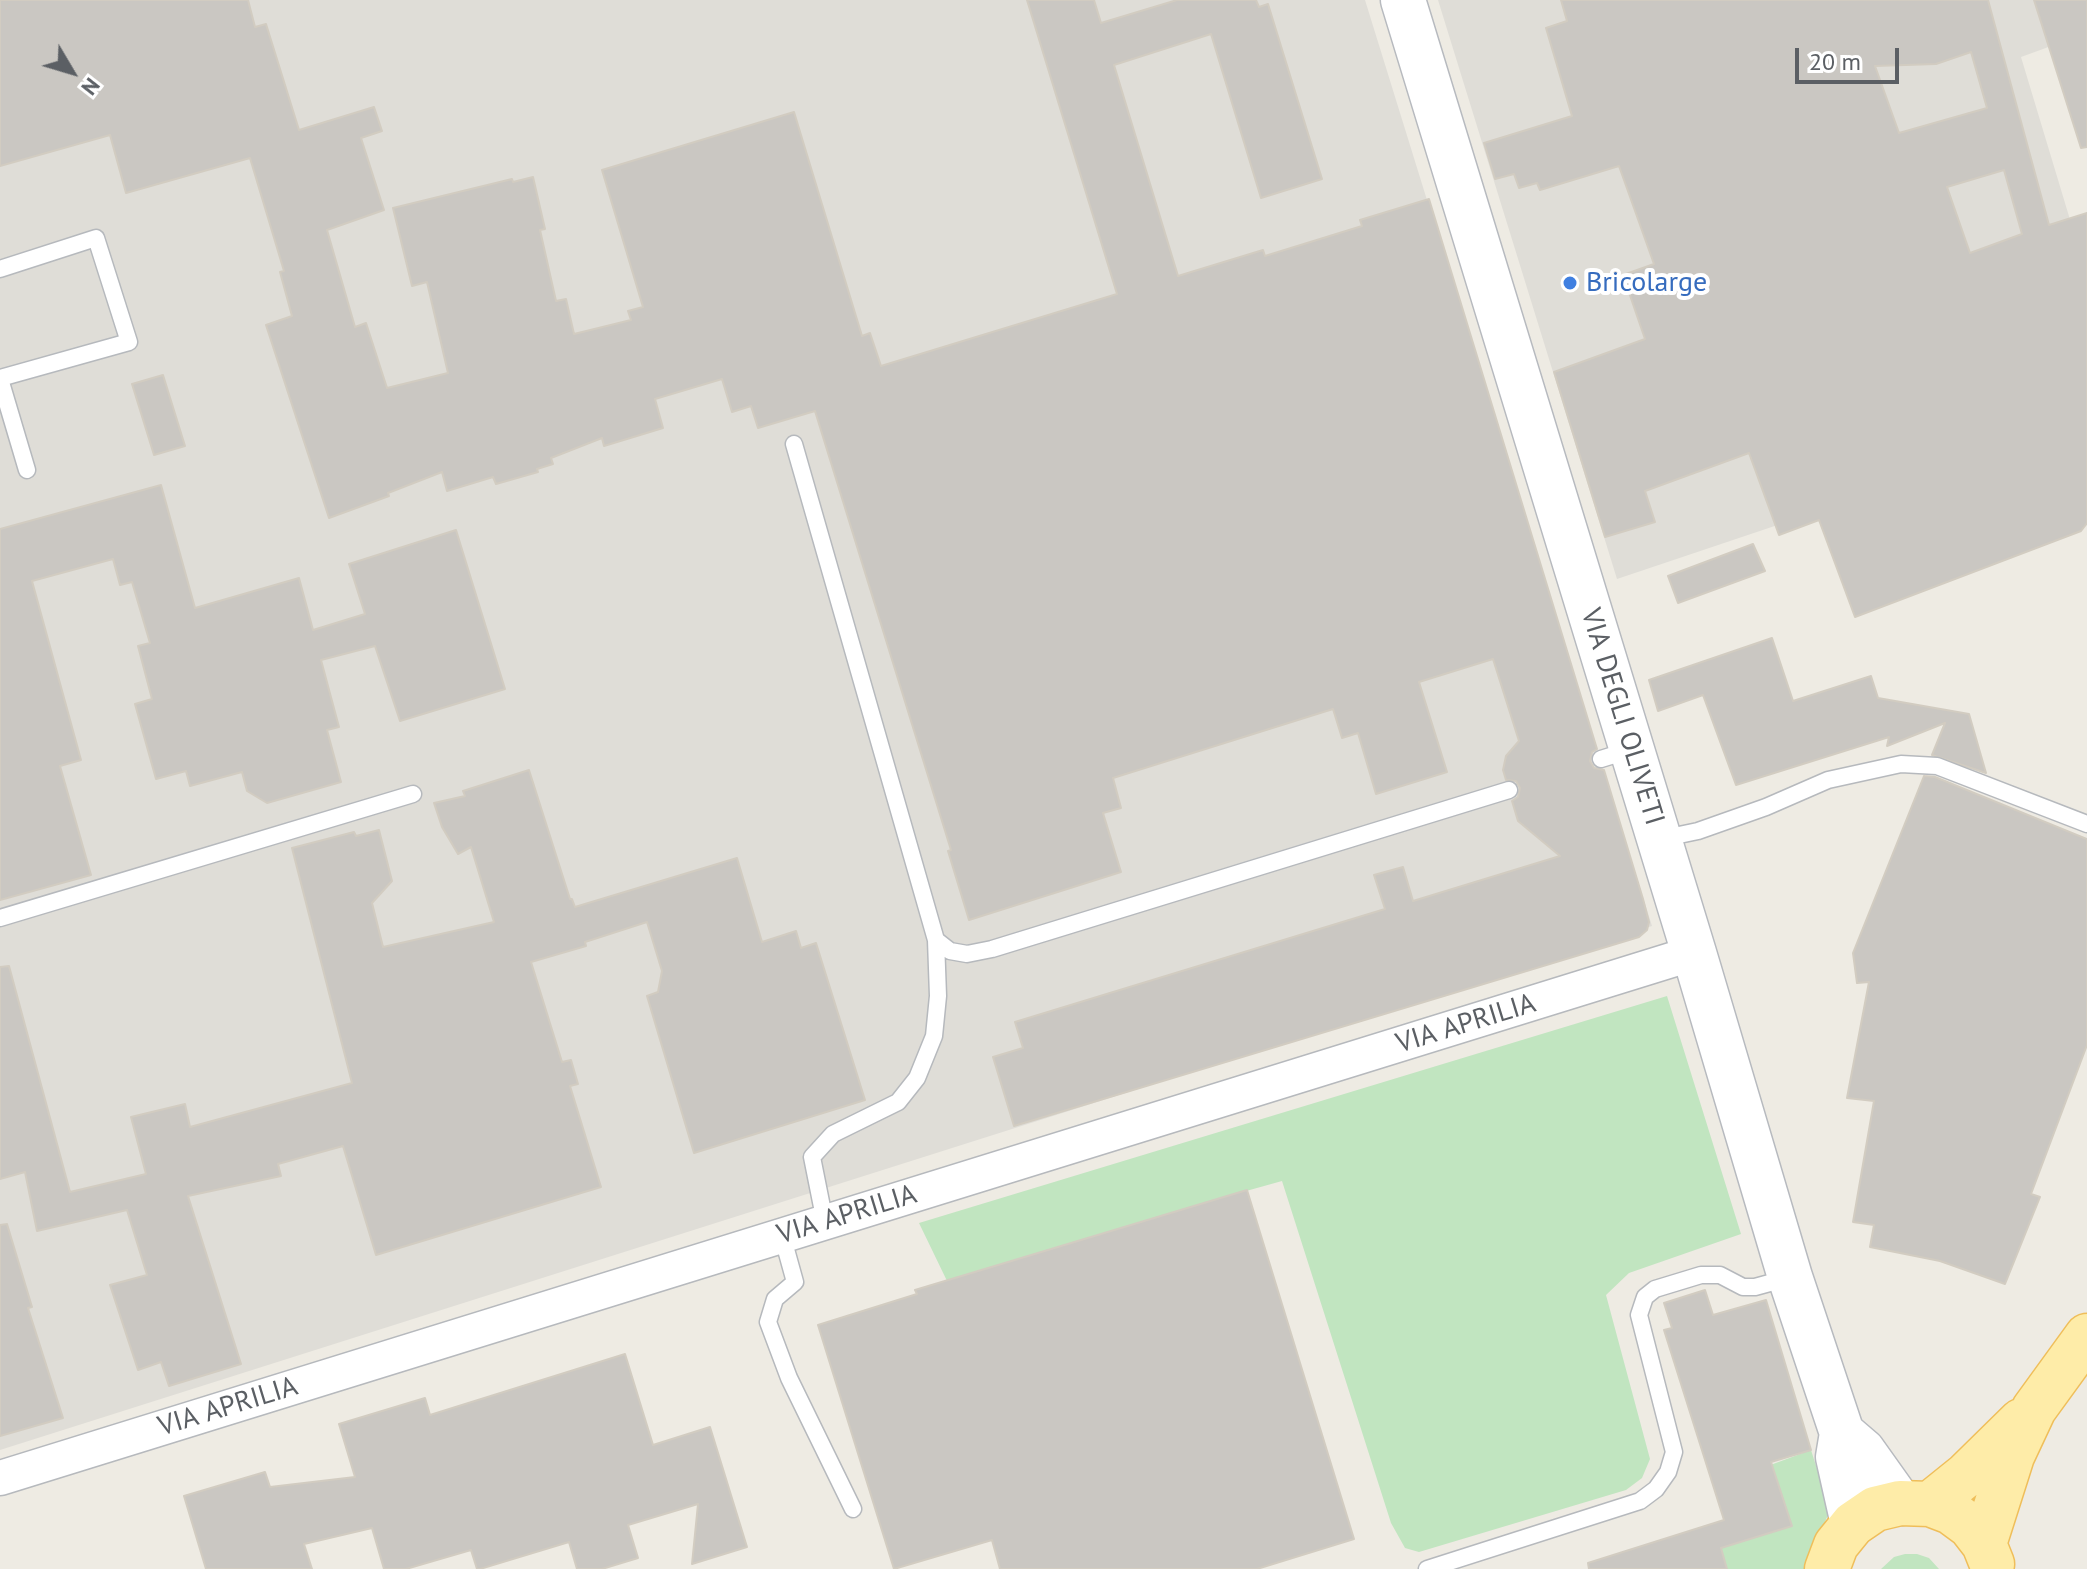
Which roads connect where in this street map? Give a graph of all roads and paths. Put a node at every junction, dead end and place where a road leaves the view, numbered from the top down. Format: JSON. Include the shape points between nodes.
{"nodes":[{"id":1,"x":1403,"y":0,"type":"edge"},
{"id":2,"x":0,"y":269,"type":"edge"},
{"id":3,"x":0,"y":379,"type":"edge"},
{"id":4,"x":794,"y":444,"type":"dead end"},
{"id":5,"x":27,"y":470,"type":"dead end"},
{"id":6,"x":1509,"y":790,"type":"dead end"},
{"id":7,"x":413,"y":794,"type":"dead end"},
{"id":8,"x":2087,"y":824,"type":"edge"},
{"id":9,"x":1659,"y":839,"type":"junction"},
{"id":10,"x":0,"y":918,"type":"edge"},
{"id":11,"x":936,"y":940,"type":"junction"},
{"id":12,"x":1694,"y":953,"type":"junction"},
{"id":13,"x":825,"y":1222,"type":"junction"},
{"id":14,"x":782,"y":1235,"type":"junction"},
{"id":15,"x":1790,"y":1277,"type":"junction"},
{"id":16,"x":2087,"y":1336,"type":"edge"},
{"id":17,"x":2034,"y":1409,"type":"junction"},
{"id":18,"x":1842,"y":1433,"type":"junction"},
{"id":19,"x":0,"y":1478,"type":"edge"},
{"id":20,"x":1915,"y":1503,"type":"junction"},
{"id":21,"x":853,"y":1509,"type":"dead end"},
{"id":22,"x":1853,"y":1524,"type":"junction"},
{"id":23,"x":1989,"y":1556,"type":"edge"},
{"id":24,"x":1427,"y":1569,"type":"edge"},
{"id":25,"x":1827,"y":1569,"type":"edge"}],
"edges":[{"from":1,"to":9,"type":"main road","name":"VIA DEGLI OLIVETI","via":[[1616,754]]},
{"from":2,"to":3,"type":"lane","via":[[96,238],[129,342]]},
{"from":3,"to":5,"type":"lane"},
{"from":4,"to":11,"type":"lane"},
{"from":6,"to":11,"type":"lane","via":[[992,949],[967,954],[950,951]]},
{"from":7,"to":10,"type":"lane"},
{"from":8,"to":9,"type":"lane","via":[[1937,766],[1901,764],[1828,780],[1698,831]]},
{"from":9,"to":12,"type":"main road","name":"VIA DEGLI OLIVETI"},
{"from":11,"to":13,"type":"lane","via":[[934,1036],[917,1078],[898,1102],[833,1134],[812,1157]]},
{"from":12,"to":13,"type":"street","name":"VIA APRILIA"},
{"from":12,"to":15,"type":"main road","name":"VIA DEGLI OLIVETI"},
{"from":13,"to":14,"type":"street","name":"VIA APRILIA"},
{"from":14,"to":19,"type":"street","name":"VIA APRILIA"},
{"from":14,"to":21,"type":"lane","via":[[795,1282],[775,1299],[768,1322],[789,1378]]},
{"from":15,"to":18,"type":"main road","name":"VIA DEGLI OLIVETI"},
{"from":15,"to":24,"type":"lane","via":[[1743,1287],[1720,1275],[1701,1275],[1645,1297],[1639,1315],[1674,1452],[1656,1489],[1640,1501]]},
{"from":16,"to":17,"type":"main road"},
{"from":17,"to":20,"type":"main road","via":[[1966,1475]]},
{"from":17,"to":23,"type":"main road","via":[[2012,1456]]},
{"from":18,"to":20,"type":"main road","name":"VIA DEGLI OLIVETI"},
{"from":18,"to":22,"type":"main road","name":"VIA DEGLI OLIVETI","via":[[1838,1457]]},
{"from":20,"to":22,"type":"main road","via":[[1875,1509]]},
{"from":20,"to":23,"type":"main road","via":[[1961,1519]]},
{"from":22,"to":25,"type":"main road","via":[[1836,1545]]}]}
